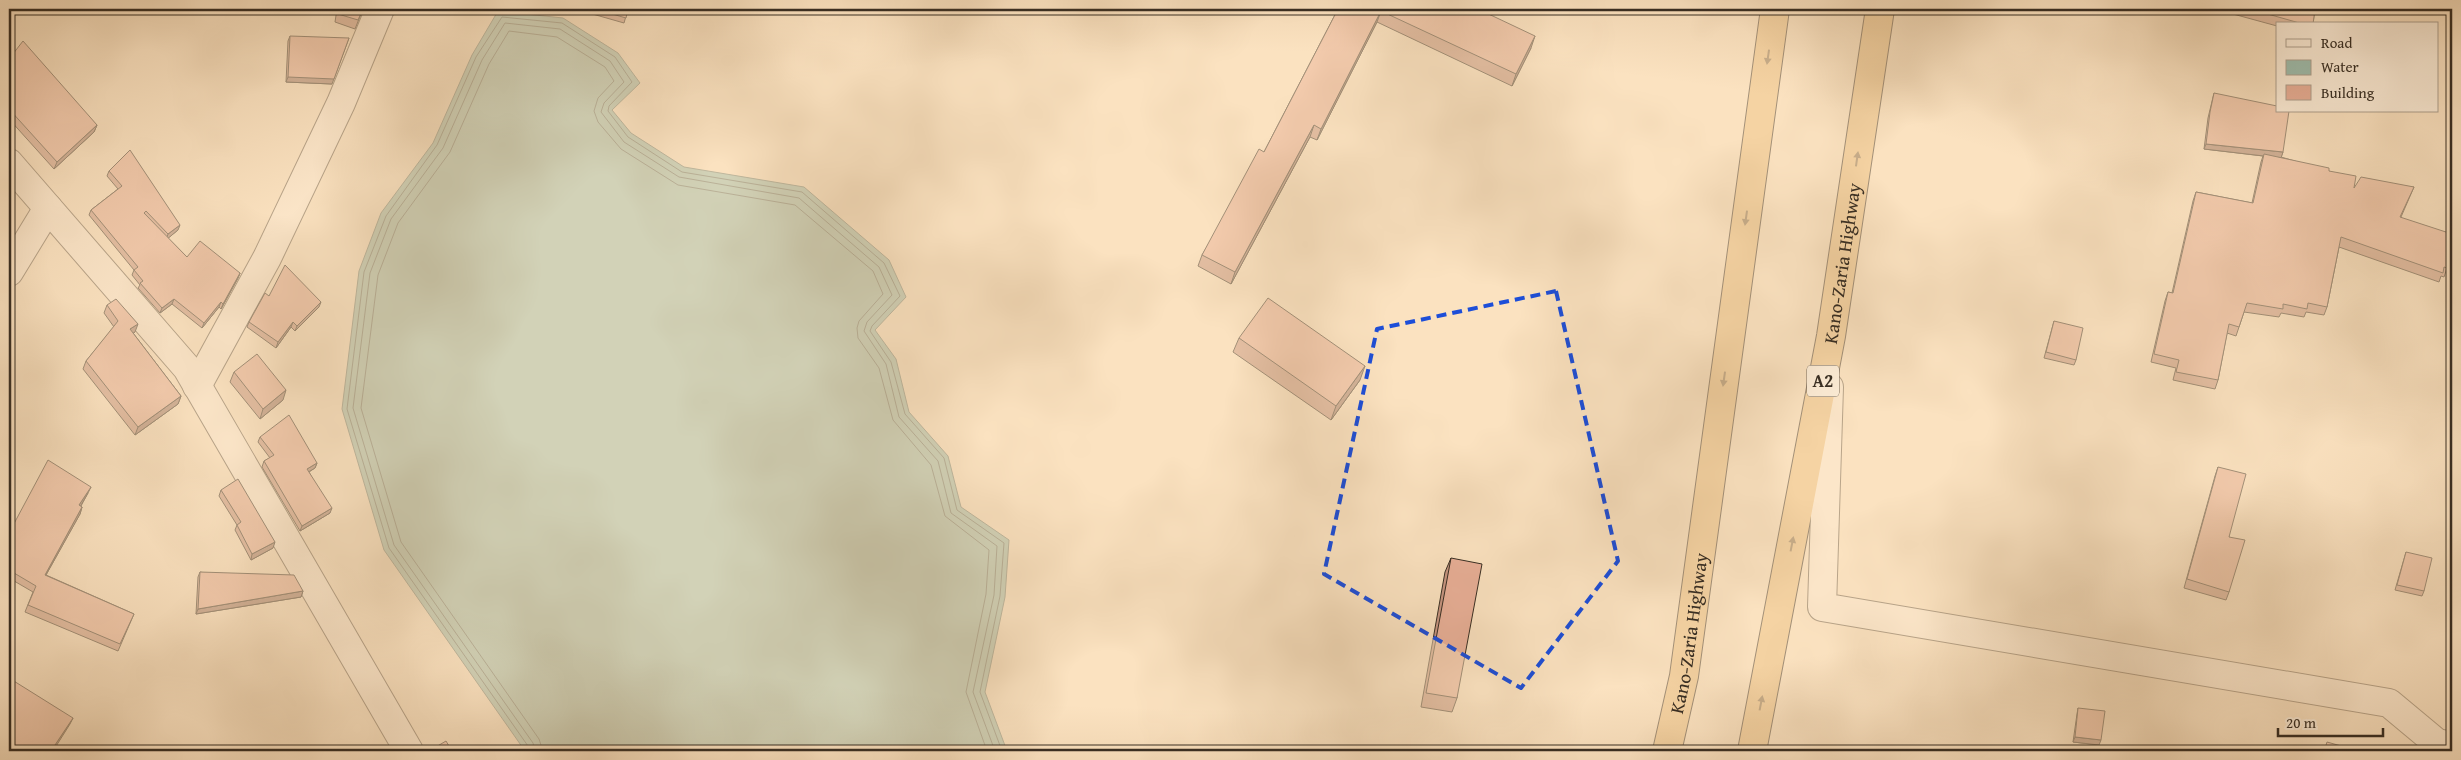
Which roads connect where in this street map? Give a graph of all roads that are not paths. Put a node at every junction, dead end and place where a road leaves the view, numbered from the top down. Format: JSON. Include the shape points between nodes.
{"nodes":[{"id":1,"x":380,"y":9,"type":"edge"},
{"id":2,"x":1775,"y":9,"type":"edge"},
{"id":3,"x":1880,"y":9,"type":"edge"},
{"id":4,"x":9,"y":163,"type":"edge"},
{"id":5,"x":48,"y":208,"type":"junction"},
{"id":6,"x":9,"y":272,"type":"edge"},
{"id":7,"x":1831,"y":336,"type":"junction"},
{"id":8,"x":198,"y":386,"type":"junction"},
{"id":9,"x":2452,"y":746,"type":"edge"},
{"id":10,"x":409,"y":751,"type":"edge"},
{"id":11,"x":1667,"y":751,"type":"edge"},
{"id":12,"x":1752,"y":751,"type":"edge"}],
"edges":[{"from":1,"to":8,"type":"street","via":[[341,104],[275,241]]},
{"from":2,"to":11,"type":"highway","name":"Kano-Zaria Highway","one_way":true,"via":[[1684,676]]},
{"from":7,"to":3,"type":"highway","name":"Kano-Zaria Highway","number":"A2","one_way":true},
{"from":4,"to":5,"type":"street"},
{"from":5,"to":6,"type":"street"},
{"from":5,"to":8,"type":"street","via":[[187,368]]},
{"from":7,"to":9,"type":"street","via":[[1822,607],[2389,703],[2437,743]]},
{"from":12,"to":7,"type":"highway","name":"Kano-Zaria Highway","number":"A2","one_way":true},
{"from":8,"to":10,"type":"street"}]}
